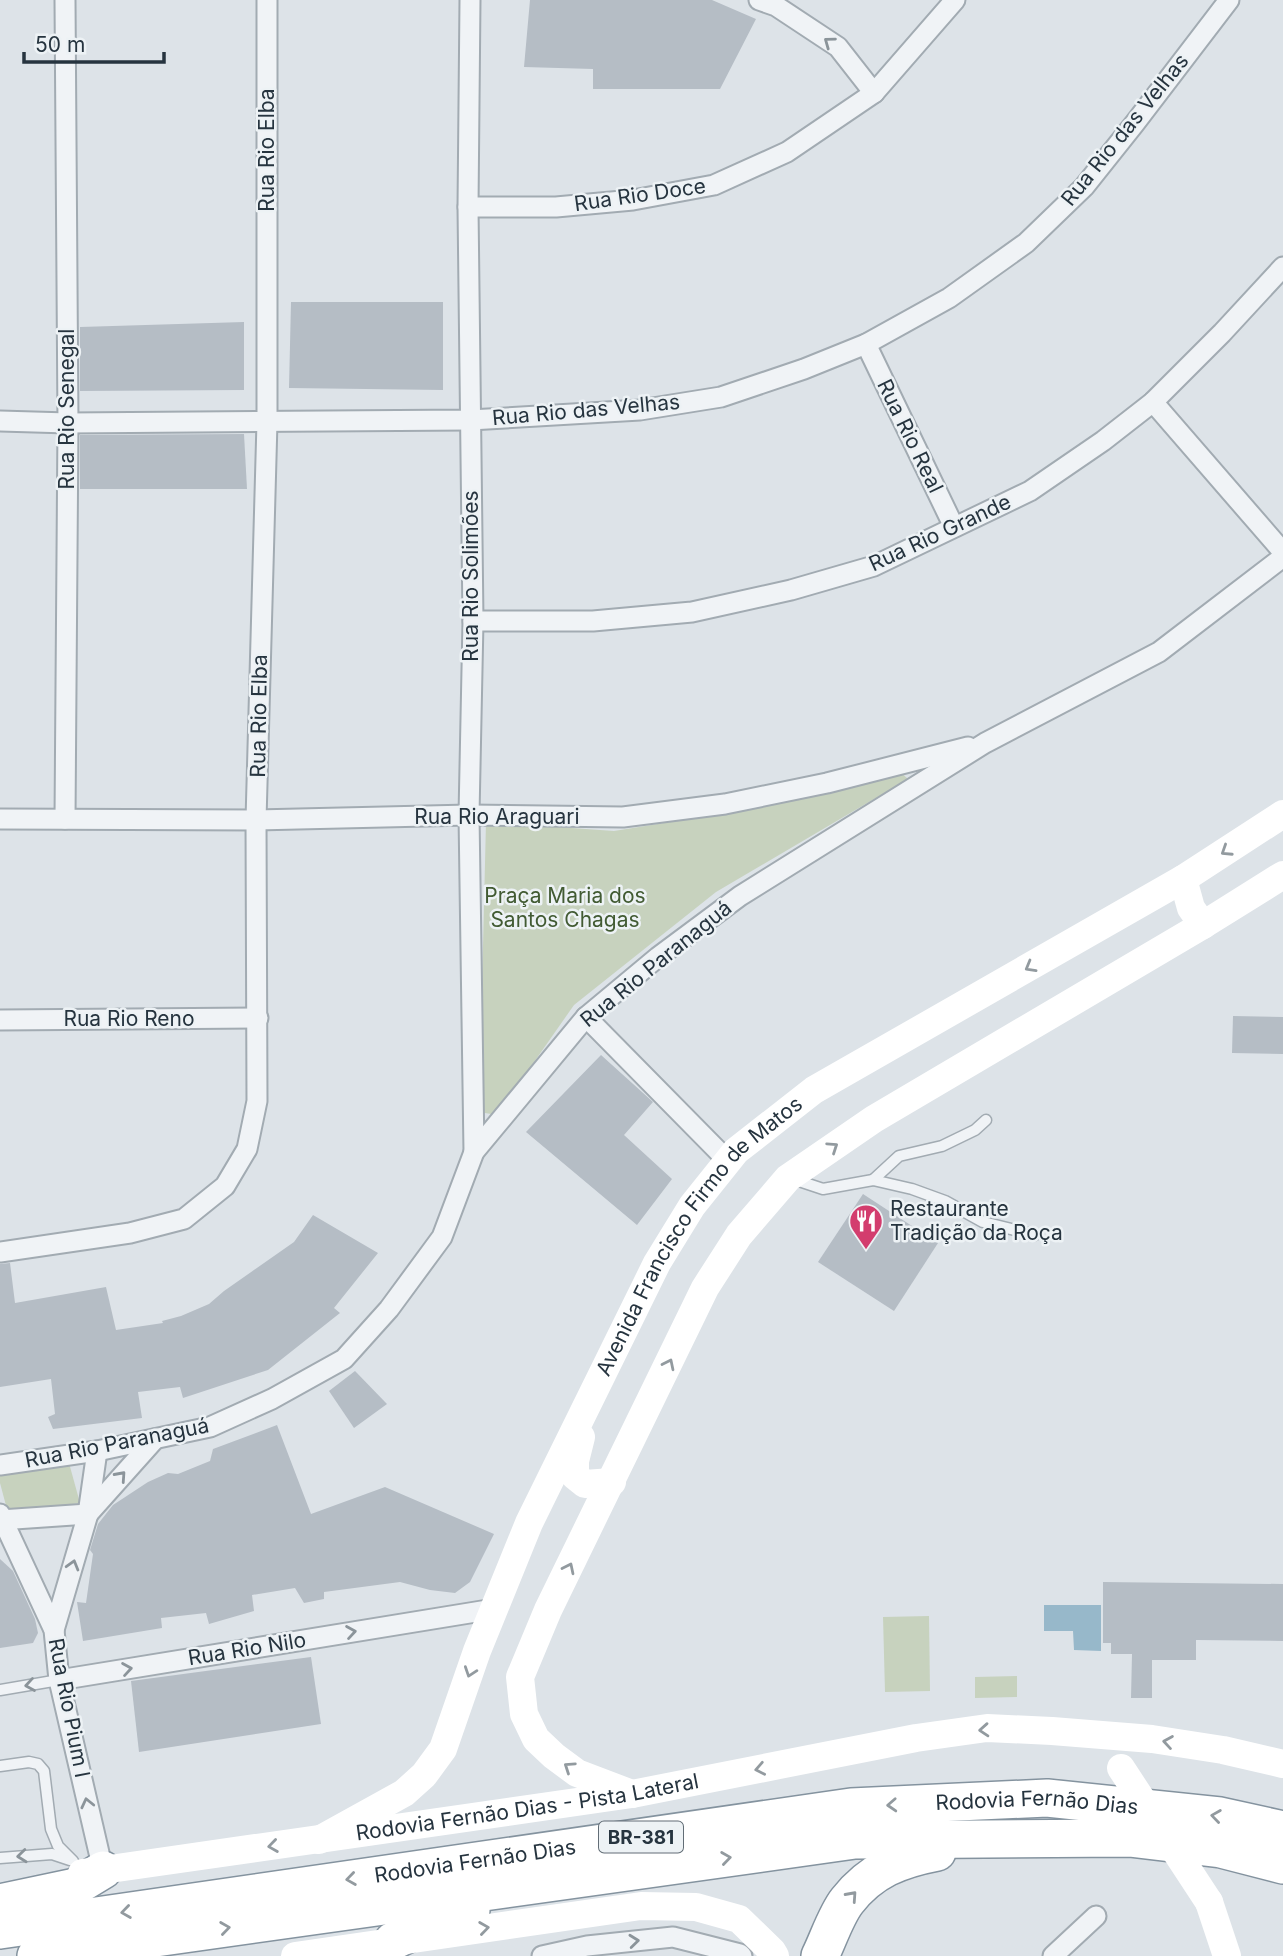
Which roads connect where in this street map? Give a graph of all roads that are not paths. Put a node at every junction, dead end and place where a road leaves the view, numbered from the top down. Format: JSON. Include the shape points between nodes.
{"nodes":[{"id":1,"x":65,"y":0,"type":"edge"},
{"id":2,"x":267,"y":0,"type":"edge"},
{"id":3,"x":470,"y":0,"type":"edge"},
{"id":4,"x":759,"y":0,"type":"edge"},
{"id":5,"x":955,"y":0,"type":"edge"},
{"id":6,"x":1229,"y":0,"type":"edge"},
{"id":7,"x":874,"y":93,"type":"junction"},
{"id":8,"x":468,"y":207,"type":"junction"},
{"id":9,"x":1283,"y":267,"type":"edge"},
{"id":10,"x":866,"y":344,"type":"junction"},
{"id":11,"x":1153,"y":402,"type":"junction"},
{"id":12,"x":470,"y":420,"type":"junction"},
{"id":13,"x":0,"y":421,"type":"edge"},
{"id":14,"x":68,"y":422,"type":"junction"},
{"id":15,"x":267,"y":422,"type":"junction"},
{"id":16,"x":954,"y":527,"type":"junction"},
{"id":17,"x":1283,"y":552,"type":"edge"},
{"id":18,"x":1283,"y":557,"type":"edge"},
{"id":19,"x":473,"y":621,"type":"junction"},
{"id":20,"x":985,"y":743,"type":"junction"},
{"id":21,"x":1283,"y":814,"type":"edge"},
{"id":22,"x":469,"y":815,"type":"junction"},
{"id":23,"x":0,"y":819,"type":"edge"},
{"id":24,"x":65,"y":819,"type":"junction"},
{"id":25,"x":256,"y":820,"type":"junction"},
{"id":26,"x":1283,"y":875,"type":"edge"},
{"id":27,"x":1183,"y":879,"type":"junction"},
{"id":28,"x":1203,"y":925,"type":"junction"},
{"id":29,"x":586,"y":1017,"type":"junction"},
{"id":30,"x":258,"y":1018,"type":"junction"},
{"id":31,"x":0,"y":1020,"type":"edge"},
{"id":32,"x":986,"y":1120,"type":"dead end"},
{"id":33,"x":474,"y":1152,"type":"junction"},
{"id":34,"x":728,"y":1161,"type":"junction"},
{"id":35,"x":788,"y":1178,"type":"junction"},
{"id":36,"x":873,"y":1180,"type":"junction"},
{"id":37,"x":1035,"y":1236,"type":"dead end"},
{"id":38,"x":0,"y":1252,"type":"edge"},
{"id":39,"x":593,"y":1397,"type":"junction"},
{"id":40,"x":155,"y":1439,"type":"junction"},
{"id":41,"x":97,"y":1451,"type":"junction"},
{"id":42,"x":0,"y":1465,"type":"edge"},
{"id":43,"x":612,"y":1482,"type":"junction"},
{"id":44,"x":88,"y":1514,"type":"junction"},
{"id":45,"x":1,"y":1518,"type":"edge"},
{"id":46,"x":494,"y":1609,"type":"junction"},
{"id":47,"x":54,"y":1630,"type":"junction"},
{"id":48,"x":59,"y":1680,"type":"junction"},
{"id":49,"x":0,"y":1690,"type":"edge"},
{"id":50,"x":1052,"y":1731,"type":"junction"},
{"id":51,"x":1283,"y":1763,"type":"edge"},
{"id":52,"x":0,"y":1766,"type":"edge"},
{"id":53,"x":632,"y":1794,"type":"junction"},
{"id":54,"x":1283,"y":1830,"type":"edge"},
{"id":55,"x":1129,"y":1838,"type":"junction"},
{"id":56,"x":319,"y":1840,"type":"junction"},
{"id":57,"x":0,"y":1858,"type":"edge"},
{"id":58,"x":1283,"y":1865,"type":"edge"},
{"id":59,"x":659,"y":1867,"type":"junction"},
{"id":60,"x":88,"y":1868,"type":"junction"},
{"id":61,"x":0,"y":1886,"type":"edge"},
{"id":62,"x":0,"y":1903,"type":"edge"},
{"id":63,"x":1096,"y":1916,"type":"dead end"},
{"id":64,"x":0,"y":1930,"type":"edge"},
{"id":65,"x":393,"y":1941,"type":"junction"},
{"id":66,"x":588,"y":1951,"type":"edge"},
{"id":67,"x":36,"y":1956,"type":"edge"},
{"id":68,"x":295,"y":1956,"type":"edge"},
{"id":69,"x":542,"y":1956,"type":"edge"},
{"id":70,"x":742,"y":1956,"type":"edge"},
{"id":71,"x":775,"y":1956,"type":"edge"},
{"id":72,"x":820,"y":1956,"type":"edge"},
{"id":73,"x":1053,"y":1956,"type":"edge"},
{"id":74,"x":1227,"y":1956,"type":"edge"}],
"edges":[{"from":1,"to":14,"type":"street","name":"Rua Rio Senegal"},
{"from":2,"to":15,"type":"street","name":"Rua Rio Elba"},
{"from":3,"to":8,"type":"street","name":"Rua Rio Solimões"},
{"from":7,"to":4,"type":"street","one_way":true,"via":[[838,47],[776,6]]},
{"from":5,"to":7,"type":"street","name":"Rua Rio Doce"},
{"from":6,"to":10,"type":"street","name":"Rua Rio das Velhas","via":[[1084,187],[1026,243],[949,298]]},
{"from":7,"to":8,"type":"street","name":"Rua Rio Doce","via":[[787,152],[714,185],[569,206]]},
{"from":8,"to":12,"type":"street","name":"Rua Rio Solimões"},
{"from":9,"to":11,"type":"street","name":"Rua Rio Grande"},
{"from":10,"to":12,"type":"street","name":"Rua Rio das Velhas","via":[[721,397],[640,410]]},
{"from":10,"to":16,"type":"street","name":"Rua Rio Real"},
{"from":11,"to":16,"type":"street","name":"Rua Rio Grande","via":[[1030,491]]},
{"from":11,"to":17,"type":"street"},
{"from":12,"to":15,"type":"street","name":"Rua Rio das Velhas"},
{"from":12,"to":19,"type":"street","name":"Rua Rio Solimões"},
{"from":13,"to":14,"type":"street","name":"Rua Rio das Velhas"},
{"from":14,"to":15,"type":"street","name":"Rua Rio das Velhas"},
{"from":14,"to":24,"type":"street","name":"Rua Rio Senegal"},
{"from":15,"to":25,"type":"street","name":"Rua Rio Elba"},
{"from":16,"to":19,"type":"street","name":"Rua Rio Grande","via":[[874,566],[692,611],[593,621]]},
{"from":18,"to":20,"type":"street","name":"Rua Rio Paranaguá","via":[[1159,652]]},
{"from":19,"to":22,"type":"street","name":"Rua Rio Solimões"},
{"from":20,"to":22,"type":"street","name":"Rua Rio Araguari","via":[[725,804],[623,817]]},
{"from":20,"to":29,"type":"street","name":"Rua Rio Paranaguá","via":[[740,896]]},
{"from":21,"to":27,"type":"street","name":"Avenida Francisco Firmo de Matos","one_way":true},
{"from":22,"to":25,"type":"street","name":"Rua Rio Araguari"},
{"from":22,"to":33,"type":"street","name":"Rua Rio Solimões"},
{"from":23,"to":24,"type":"street","name":"Rua Rio Araguari"},
{"from":24,"to":25,"type":"street","name":"Rua Rio Araguari"},
{"from":25,"to":30,"type":"street","name":"Rua Rio Elba"},
{"from":26,"to":28,"type":"street","name":"Avenida Francisco Firmo de Matos"},
{"from":27,"to":28,"type":"street","via":[[1191,908]]},
{"from":27,"to":34,"type":"street","name":"Avenida Francisco Firmo de Matos","one_way":true,"via":[[814,1090]]},
{"from":35,"to":28,"type":"street","name":"Avenida Francisco Firmo de Matos","one_way":true,"via":[[874,1119]]},
{"from":29,"to":33,"type":"street","name":"Rua Rio Paranaguá"},
{"from":29,"to":34,"type":"street"},
{"from":30,"to":31,"type":"street","name":"Rua Rio Reno"},
{"from":30,"to":38,"type":"street","name":"Rua Rio Elba","via":[[257,1101],[247,1149],[225,1186],[184,1219],[130,1233]]},
{"from":32,"to":36,"type":"lane","via":[[942,1146],[900,1156]]},
{"from":33,"to":40,"type":"street","name":"Rua Rio Paranaguá","via":[[442,1237],[389,1309],[344,1359],[210,1427]]},
{"from":34,"to":39,"type":"street","name":"Avenida Francisco Firmo de Matos","via":[[692,1206],[657,1263]]},
{"from":35,"to":36,"type":"lane","via":[[823,1189]]},
{"from":43,"to":35,"type":"street","name":"Avenida Francisco Firmo de Matos","one_way":true,"via":[[705,1288],[738,1235]]},
{"from":36,"to":37,"type":"lane","via":[[912,1189],[983,1222]]},
{"from":39,"to":43,"type":"street","via":[[575,1476],[585,1484]]},
{"from":39,"to":46,"type":"street","name":"Avenida Francisco Firmo de Matos","via":[[529,1523]]},
{"from":40,"to":41,"type":"street","name":"Rua Rio Paranaguá"},
{"from":44,"to":40,"type":"street","one_way":true},
{"from":41,"to":42,"type":"street","name":"Rua Rio Paranaguá"},
{"from":41,"to":44,"type":"street"},
{"from":53,"to":43,"type":"street","name":"Avenida Francisco Firmo de Matos","one_way":true,"via":[[578,1773],[537,1739],[524,1714],[520,1677]]},
{"from":44,"to":45,"type":"street"},
{"from":47,"to":44,"type":"street","one_way":true},
{"from":45,"to":47,"type":"street","name":"Rua Rio Pium I"},
{"from":48,"to":46,"type":"street","name":"Rua Rio Nilo","one_way":true},
{"from":46,"to":56,"type":"street","name":"Avenida Francisco Firmo de Matos","one_way":true,"via":[[443,1749],[424,1775],[404,1793]]},
{"from":47,"to":48,"type":"street","name":"Rua Rio Pium I"},
{"from":48,"to":49,"type":"lane","name":"Rua Rio Nilo","one_way":true},
{"from":60,"to":48,"type":"street","name":"Rua Rio Pium I","one_way":true},
{"from":51,"to":50,"type":"street","number":"BR-381","one_way":true,"via":[[1152,1739]]},
{"from":50,"to":53,"type":"street","name":"Rodovia Fernão Dias - Pista Lateral","number":"BR-381","one_way":true,"via":[[987,1728],[916,1738]]},
{"from":50,"to":74,"type":"street","bridge":true,"via":[[1103,1753],[1121,1768],[1209,1902]]},
{"from":52,"to":60,"type":"lane","via":[[38,1764],[44,1772],[51,1829],[58,1846]]},
{"from":53,"to":56,"type":"street","name":"Rodovia Fernão Dias - Pista Lateral","number":"BR-381"},
{"from":54,"to":64,"type":"highway","name":"Rodovia Fernão Dias","number":"BR-381","one_way":true,"via":[[1220,1816],[1047,1798],[851,1807]]},
{"from":55,"to":58,"type":"highway","name":"Rodovia Fernão Dias","number":"BR-381","via":[[1221,1849]]},
{"from":59,"to":55,"type":"highway","name":"Rodovia Fernão Dias","number":"BR-381","one_way":true,"via":[[855,1840]]},
{"from":72,"to":55,"type":"highway","one_way":true,"via":[[846,1902],[890,1864],[943,1850],[1114,1844]]},
{"from":56,"to":60,"type":"street","name":"Rodovia Fernão Dias - Pista Lateral","number":"BR-381","one_way":true},
{"from":60,"to":57,"type":"lane","one_way":true,"via":[[52,1854]]},
{"from":59,"to":65,"type":"highway","via":[[629,1880],[450,1914]]},
{"from":67,"to":59,"type":"highway","name":"Rodovia Fernão Dias","number":"BR-381","one_way":true},
{"from":60,"to":61,"type":"street","name":"Rodovia Fernão Dias - Pista Lateral","number":"BR-381"},
{"from":60,"to":62,"type":"highway","via":[[75,1886]]},
{"from":63,"to":73,"type":"street"},
{"from":65,"to":68,"type":"street"},
{"from":65,"to":71,"type":"street","one_way":true,"via":[[641,1906],[696,1907],[739,1919]]},
{"from":66,"to":69,"type":"street"},
{"from":66,"to":70,"type":"street","one_way":true,"via":[[673,1937]]}]}
